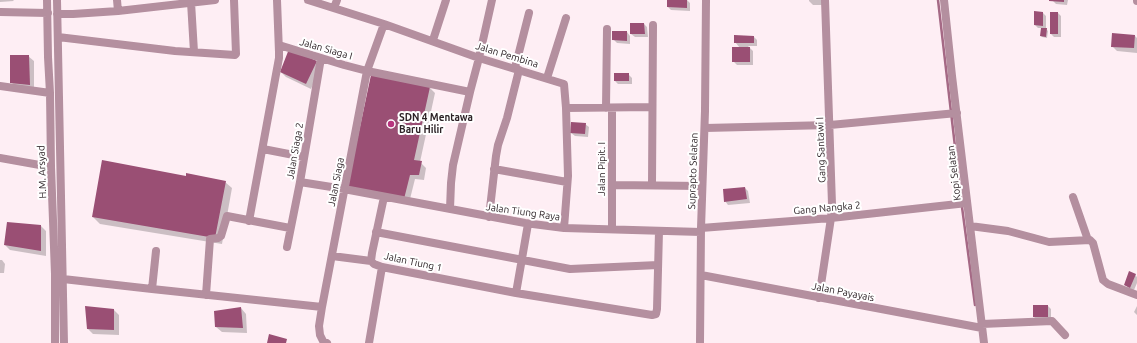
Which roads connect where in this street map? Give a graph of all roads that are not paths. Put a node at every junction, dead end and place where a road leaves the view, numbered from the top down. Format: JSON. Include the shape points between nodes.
{"nodes":[{"id":1,"x":47,"y":0,"type":"edge"},
{"id":2,"x":57,"y":0,"type":"edge"},
{"id":3,"x":117,"y":0,"type":"edge"},
{"id":4,"x":215,"y":0,"type":"edge"},
{"id":5,"x":234,"y":0,"type":"edge"},
{"id":6,"x":277,"y":0,"type":"edge"},
{"id":7,"x":308,"y":0,"type":"edge"},
{"id":8,"x":446,"y":0,"type":"edge"},
{"id":9,"x":492,"y":0,"type":"edge"},
{"id":10,"x":706,"y":0,"type":"edge"},
{"id":11,"x":825,"y":0,"type":"edge"},
{"id":12,"x":944,"y":0,"type":"edge"},
{"id":13,"x":191,"y":2,"type":"junction"},
{"id":14,"x":336,"y":4,"type":"edge"},
{"id":15,"x":118,"y":11,"type":"junction"},
{"id":16,"x":0,"y":12,"type":"edge"},
{"id":17,"x":48,"y":13,"type":"junction"},
{"id":18,"x":529,"y":13,"type":"dead end"},
{"id":19,"x":57,"y":14,"type":"junction"},
{"id":20,"x":566,"y":18,"type":"dead end"},
{"id":21,"x":384,"y":24,"type":"junction"},
{"id":22,"x":653,"y":25,"type":"dead end"},
{"id":23,"x":607,"y":29,"type":"dead end"},
{"id":24,"x":58,"y":37,"type":"junction"},
{"id":25,"x":433,"y":40,"type":"junction"},
{"id":26,"x":279,"y":45,"type":"junction"},
{"id":27,"x":194,"y":52,"type":"junction"},
{"id":28,"x":58,"y":56,"type":"junction"},
{"id":29,"x":48,"y":57,"type":"junction"},
{"id":30,"x":321,"y":58,"type":"junction"},
{"id":31,"x":480,"y":58,"type":"junction"},
{"id":32,"x":517,"y":69,"type":"junction"},
{"id":33,"x":367,"y":71,"type":"junction"},
{"id":34,"x":547,"y":78,"type":"junction"},
{"id":35,"x":0,"y":86,"type":"edge"},
{"id":36,"x":470,"y":92,"type":"junction"},
{"id":37,"x":50,"y":93,"type":"junction"},
{"id":38,"x":566,"y":108,"type":"junction"},
{"id":39,"x":609,"y":108,"type":"junction"},
{"id":40,"x":652,"y":108,"type":"junction"},
{"id":41,"x":952,"y":113,"type":"junction"},
{"id":42,"x":830,"y":125,"type":"junction"},
{"id":43,"x":705,"y":128,"type":"junction"},
{"id":44,"x":262,"y":149,"type":"junction"},
{"id":45,"x":304,"y":156,"type":"junction"},
{"id":46,"x":0,"y":158,"type":"edge"},
{"id":47,"x":52,"y":167,"type":"junction"},
{"id":48,"x":494,"y":168,"type":"junction"},
{"id":49,"x":300,"y":182,"type":"junction"},
{"id":50,"x":567,"y":182,"type":"junction"},
{"id":51,"x":612,"y":185,"type":"junction"},
{"id":52,"x":652,"y":185,"type":"junction"},
{"id":53,"x":702,"y":186,"type":"junction"},
{"id":54,"x":344,"y":189,"type":"junction"},
{"id":55,"x":384,"y":197,"type":"junction"},
{"id":56,"x":1073,"y":197,"type":"dead end"},
{"id":57,"x":961,"y":204,"type":"junction"},
{"id":58,"x":450,"y":209,"type":"junction"},
{"id":59,"x":489,"y":217,"type":"junction"},
{"id":60,"x":831,"y":218,"type":"junction"},
{"id":61,"x":249,"y":220,"type":"junction"},
{"id":62,"x":528,"y":224,"type":"junction"},
{"id":63,"x":970,"y":226,"type":"junction"},
{"id":64,"x":290,"y":228,"type":"junction"},
{"id":65,"x":564,"y":228,"type":"junction"},
{"id":66,"x":612,"y":229,"type":"junction"},
{"id":67,"x":701,"y":230,"type":"junction"},
{"id":68,"x":659,"y":231,"type":"junction"},
{"id":69,"x":376,"y":232,"type":"junction"},
{"id":70,"x":1088,"y":240,"type":"junction"},
{"id":71,"x":287,"y":248,"type":"dead end"},
{"id":72,"x":156,"y":250,"type":"dead end"},
{"id":73,"x":332,"y":256,"type":"junction"},
{"id":74,"x":521,"y":260,"type":"junction"},
{"id":75,"x":371,"y":261,"type":"junction"},
{"id":76,"x":658,"y":265,"type":"junction"},
{"id":77,"x":382,"y":267,"type":"junction"},
{"id":78,"x":701,"y":275,"type":"junction"},
{"id":79,"x":62,"y":279,"type":"junction"},
{"id":80,"x":152,"y":289,"type":"junction"},
{"id":81,"x":516,"y":293,"type":"junction"},
{"id":82,"x":206,"y":295,"type":"junction"},
{"id":83,"x":1137,"y":295,"type":"edge"},
{"id":84,"x":819,"y":298,"type":"junction"},
{"id":85,"x":322,"y":307,"type":"junction"},
{"id":86,"x":980,"y":327,"type":"junction"},
{"id":87,"x":1064,"y":335,"type":"dead end"},
{"id":88,"x":55,"y":343,"type":"edge"},
{"id":89,"x":64,"y":343,"type":"edge"},
{"id":90,"x":326,"y":343,"type":"edge"},
{"id":91,"x":369,"y":343,"type":"edge"},
{"id":92,"x":700,"y":343,"type":"edge"},
{"id":93,"x":984,"y":343,"type":"edge"}],
"edges":[{"from":1,"to":17,"type":"street","name":"H.M. Arsyad"},
{"from":2,"to":19,"type":"street","name":"H.M. Arsyad"},
{"from":3,"to":15,"type":"street"},
{"from":4,"to":13,"type":"street"},
{"from":5,"to":27,"type":"street","via":[[236,55]]},
{"from":6,"to":26,"type":"street"},
{"from":7,"to":14,"type":"street","name":"Jalan Pembina"},
{"from":8,"to":25,"type":"street"},
{"from":9,"to":31,"type":"street"},
{"from":10,"to":43,"type":"street","name":"Suprapto Selatan"},
{"from":11,"to":42,"type":"street","name":"Gang Santawi I"},
{"from":12,"to":41,"type":"street","name":"Kopi Selatan","via":[[952,76]]},
{"from":13,"to":15,"type":"street"},
{"from":13,"to":27,"type":"street"},
{"from":14,"to":21,"type":"street","name":"Jalan Pembina"},
{"from":15,"to":19,"type":"street"},
{"from":16,"to":17,"type":"street"},
{"from":17,"to":29,"type":"street","name":"H.M. Arsyad"},
{"from":18,"to":32,"type":"street"},
{"from":19,"to":24,"type":"street","name":"H.M. Arsyad"},
{"from":20,"to":34,"type":"street"},
{"from":21,"to":25,"type":"street","name":"Jalan Pembina"},
{"from":21,"to":33,"type":"street","name":"Jalan Siaga"},
{"from":22,"to":40,"type":"street"},
{"from":23,"to":39,"type":"street","name":"Jalan Pipit. I"},
{"from":24,"to":27,"type":"street"},
{"from":24,"to":28,"type":"street","name":"H.M. Arsyad"},
{"from":25,"to":31,"type":"street","name":"Jalan Pembina"},
{"from":26,"to":30,"type":"street","name":"Jalan Siaga I"},
{"from":26,"to":44,"type":"street"},
{"from":28,"to":29,"type":"street"},
{"from":28,"to":79,"type":"street","name":"H.M. Arsyad"},
{"from":29,"to":37,"type":"street","name":"H.M. Arsyad"},
{"from":30,"to":33,"type":"street","name":"Jalan Siaga I"},
{"from":30,"to":45,"type":"street","name":"Jalan Siaga 2"},
{"from":31,"to":32,"type":"street","name":"Jalan Pembina"},
{"from":31,"to":36,"type":"street"},
{"from":32,"to":34,"type":"street","name":"Jalan Pembina"},
{"from":32,"to":48,"type":"street"},
{"from":33,"to":36,"type":"street","name":"Jalan Siaga I"},
{"from":33,"to":54,"type":"street","name":"Jalan Siaga"},
{"from":34,"to":38,"type":"street","name":"Jalan Pembina","via":[[564,84]]},
{"from":35,"to":37,"type":"street"},
{"from":36,"to":58,"type":"street","via":[[452,175]]},
{"from":37,"to":47,"type":"street","name":"H.M. Arsyad"},
{"from":38,"to":39,"type":"street"},
{"from":38,"to":50,"type":"street","name":"Jalan Pembina"},
{"from":39,"to":40,"type":"street"},
{"from":39,"to":51,"type":"street","name":"Jalan Pipit. I"},
{"from":40,"to":52,"type":"street"},
{"from":41,"to":42,"type":"street"},
{"from":41,"to":57,"type":"street","name":"Kopi Selatan"},
{"from":42,"to":43,"type":"street"},
{"from":42,"to":60,"type":"street","name":"Gang Santawi I","via":[[833,188]]},
{"from":43,"to":53,"type":"street","name":"Suprapto Selatan"},
{"from":44,"to":45,"type":"street"},
{"from":44,"to":61,"type":"street"},
{"from":45,"to":49,"type":"street","name":"Jalan Siaga 2"},
{"from":46,"to":47,"type":"street"},
{"from":47,"to":88,"type":"street","name":"H.M. Arsyad"},
{"from":48,"to":50,"type":"street"},
{"from":48,"to":59,"type":"street"},
{"from":49,"to":54,"type":"street","name":"Jalan Tiung Raya"},
{"from":49,"to":64,"type":"street","name":"Jalan Siaga 2"},
{"from":50,"to":65,"type":"street","name":"Jalan Pembina"},
{"from":51,"to":52,"type":"street"},
{"from":51,"to":66,"type":"street","name":"Jalan Pipit. I"},
{"from":52,"to":53,"type":"street"},
{"from":53,"to":67,"type":"street","name":"Suprapto Selatan"},
{"from":54,"to":55,"type":"street","name":"Jalan Tiung Raya"},
{"from":54,"to":73,"type":"street","name":"Jalan Siaga"},
{"from":55,"to":58,"type":"street","name":"Jalan Tiung Raya"},
{"from":55,"to":69,"type":"street","name":"Jalan Tiung 1"},
{"from":56,"to":70,"type":"street"},
{"from":57,"to":60,"type":"street","name":"Gang Nangka 2"},
{"from":57,"to":63,"type":"street","name":"Kopi Selatan"},
{"from":58,"to":59,"type":"street","name":"Jalan Tiung Raya"},
{"from":59,"to":62,"type":"street","name":"Jalan Tiung Raya"},
{"from":60,"to":67,"type":"street","name":"Gang Nangka 2"},
{"from":60,"to":84,"type":"street","name":"Gang Santawi I"},
{"from":61,"to":64,"type":"street"},
{"from":61,"to":82,"type":"street","via":[[227,216],[221,236],[210,239]]},
{"from":62,"to":65,"type":"street","name":"Jalan Tiung Raya"},
{"from":62,"to":74,"type":"street"},
{"from":63,"to":70,"type":"street","via":[[1008,231],[1049,242]]},
{"from":63,"to":86,"type":"street","name":"Kopi Selatan"},
{"from":64,"to":71,"type":"street","name":"Jalan Siaga 2"},
{"from":65,"to":66,"type":"street","name":"Jalan Tiung Raya"},
{"from":66,"to":68,"type":"street","name":"Jalan Tiung Raya"},
{"from":67,"to":68,"type":"street","name":"Jalan Tiung Raya"},
{"from":67,"to":78,"type":"street","name":"Suprapto Selatan"},
{"from":68,"to":76,"type":"street"},
{"from":69,"to":74,"type":"street"},
{"from":69,"to":75,"type":"street","name":"Jalan Tiung 1"},
{"from":70,"to":83,"type":"street","via":[[1093,243],[1103,280]]},
{"from":72,"to":80,"type":"street"},
{"from":73,"to":75,"type":"street"},
{"from":73,"to":85,"type":"street","name":"Jalan Siaga"},
{"from":74,"to":76,"type":"street","via":[[578,269]]},
{"from":74,"to":81,"type":"street"},
{"from":75,"to":77,"type":"street","name":"Jalan Tiung 1"},
{"from":76,"to":81,"type":"street","name":"Jalan Tiung 1","via":[[656,314]]},
{"from":77,"to":81,"type":"street","name":"Jalan Tiung 1"},
{"from":77,"to":91,"type":"street"},
{"from":78,"to":84,"type":"street","name":"Jalan Payayais"},
{"from":78,"to":92,"type":"street","name":"Suprapto Selatan"},
{"from":79,"to":80,"type":"street"},
{"from":79,"to":89,"type":"street","name":"H.M. Arsyad"},
{"from":80,"to":82,"type":"street"},
{"from":82,"to":85,"type":"street"},
{"from":84,"to":86,"type":"street","name":"Jalan Payayais"},
{"from":85,"to":90,"type":"street","name":"Jalan Siaga","via":[[319,326],[322,341]]},
{"from":86,"to":87,"type":"street","name":"Jalan Payayais","via":[[1052,321]]},
{"from":86,"to":93,"type":"street","name":"Kopi Selatan"}]}
